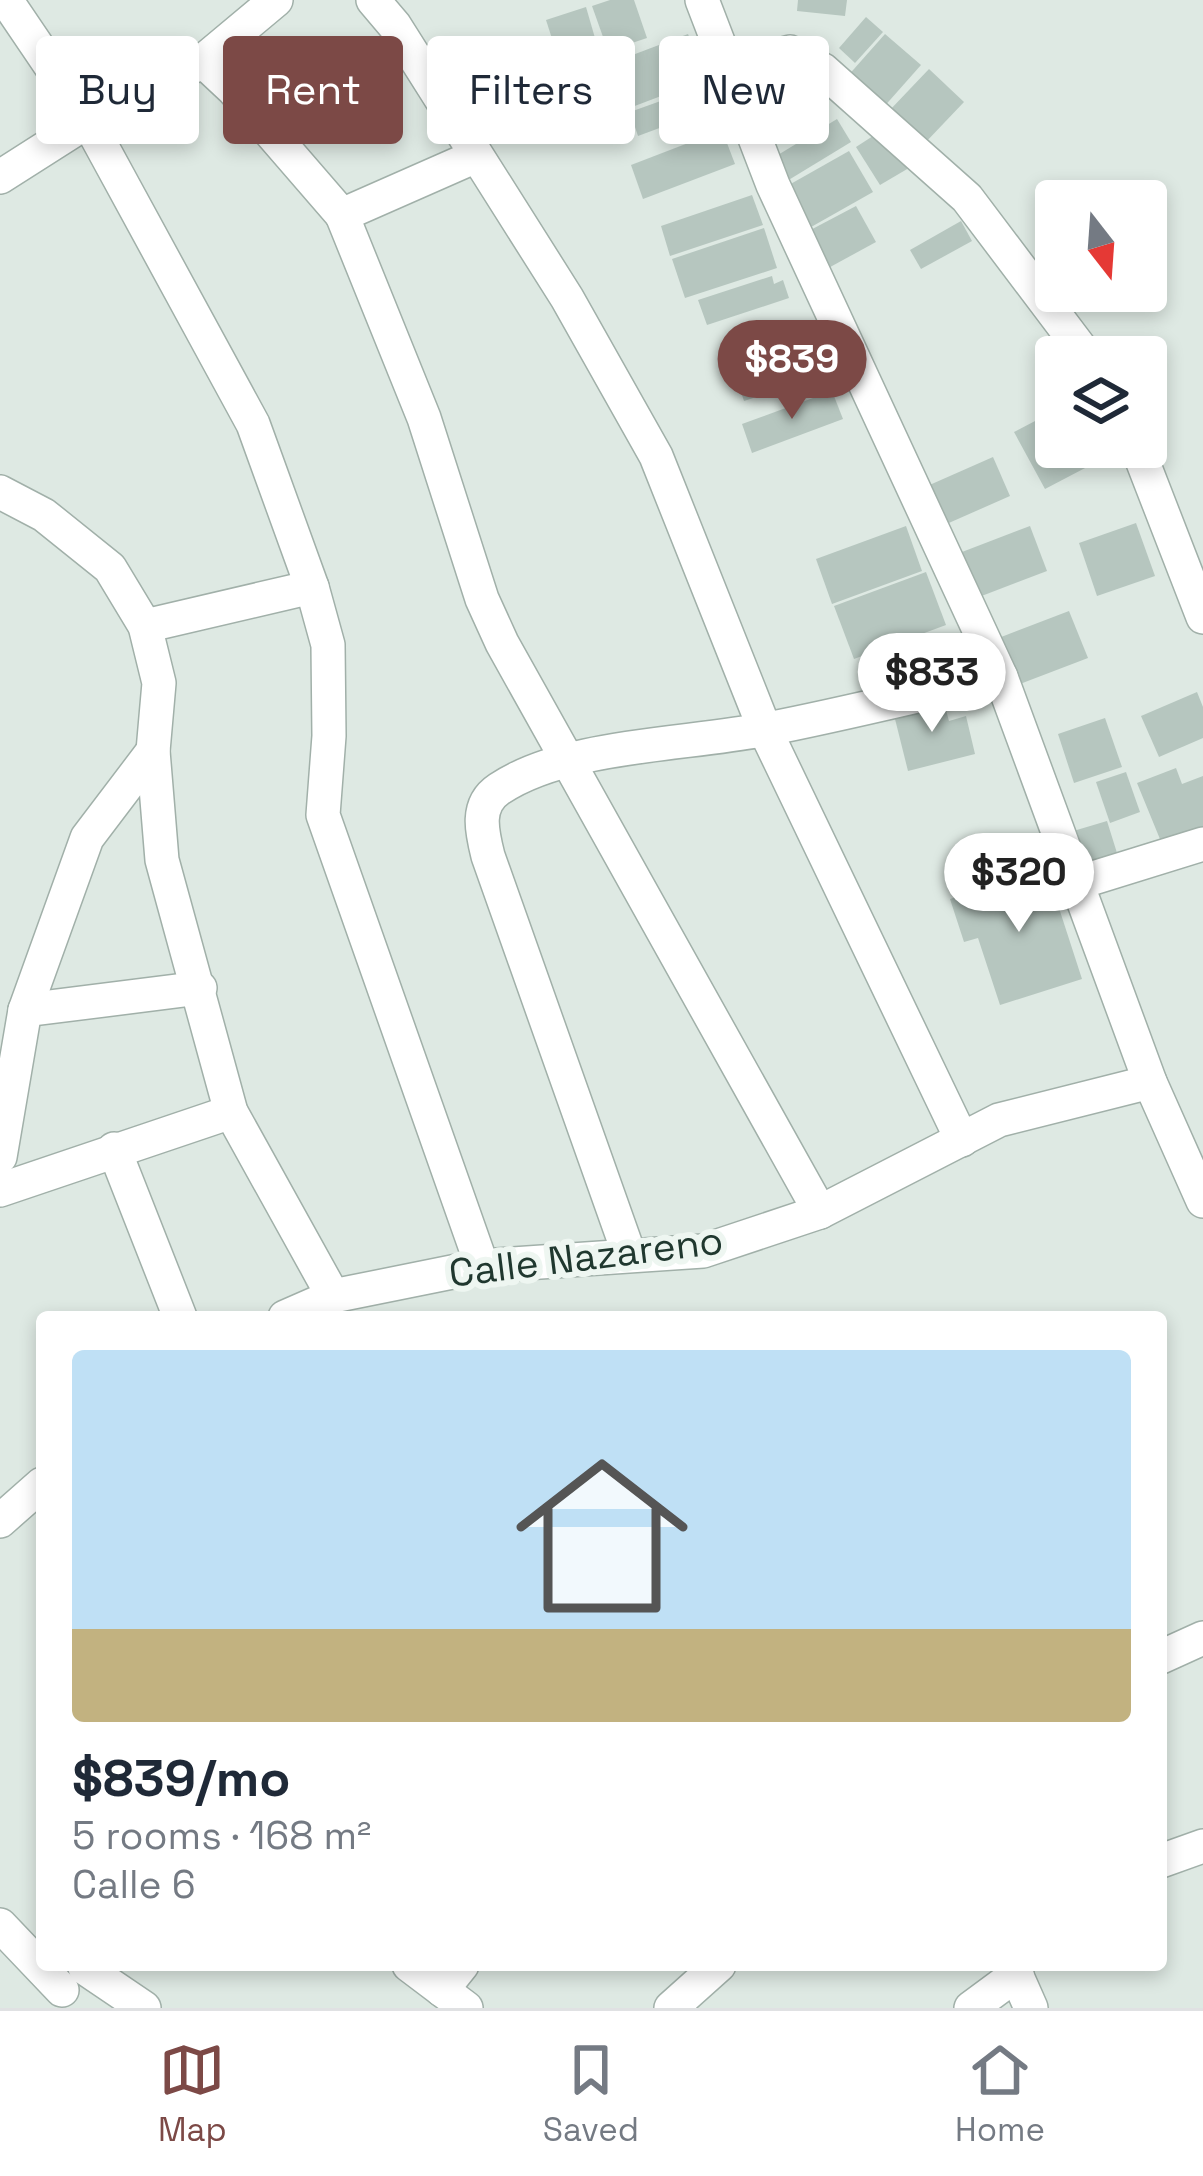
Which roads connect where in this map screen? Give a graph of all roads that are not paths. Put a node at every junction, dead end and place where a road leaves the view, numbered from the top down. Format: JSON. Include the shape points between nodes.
{"nodes":[{"id":1,"x":6,"y":0,"type":"edge"},
{"id":2,"x":276,"y":0,"type":"edge"},
{"id":3,"x":374,"y":0,"type":"edge"},
{"id":4,"x":702,"y":0,"type":"edge"},
{"id":5,"x":716,"y":36,"type":"edge"},
{"id":6,"x":36,"y":44,"type":"edge"},
{"id":7,"x":202,"y":61,"type":"junction"},
{"id":8,"x":199,"y":63,"type":"edge"},
{"id":9,"x":829,"y":75,"type":"edge"},
{"id":10,"x":52,"y":144,"type":"edge"},
{"id":11,"x":101,"y":144,"type":"edge"},
{"id":12,"x":757,"y":144,"type":"edge"},
{"id":13,"x":476,"y":156,"type":"junction"},
{"id":14,"x":0,"y":177,"type":"edge"},
{"id":15,"x":342,"y":215,"type":"junction"},
{"id":16,"x":1072,"y":336,"type":"edge"},
{"id":17,"x":1145,"y":468,"type":"edge"},
{"id":18,"x":0,"y":492,"type":"edge"},
{"id":19,"x":312,"y":587,"type":"junction"},
{"id":20,"x":1203,"y":617,"type":"edge"},
{"id":21,"x":146,"y":626,"type":"junction"},
{"id":22,"x":1001,"y":677,"type":"junction"},
{"id":23,"x":765,"y":730,"type":"junction"},
{"id":24,"x":153,"y":751,"type":"junction"},
{"id":25,"x":567,"y":760,"type":"junction"},
{"id":26,"x":1203,"y":844,"type":"edge"},
{"id":27,"x":1077,"y":883,"type":"junction"},
{"id":28,"x":200,"y":988,"type":"junction"},
{"id":29,"x":25,"y":1010,"type":"junction"},
{"id":30,"x":1150,"y":1082,"type":"junction"},
{"id":31,"x":231,"y":1112,"type":"junction"},
{"id":32,"x":962,"y":1140,"type":"junction"},
{"id":33,"x":114,"y":1149,"type":"junction"},
{"id":34,"x":0,"y":1156,"type":"edge"},
{"id":35,"x":0,"y":1190,"type":"edge"},
{"id":36,"x":1203,"y":1201,"type":"edge"},
{"id":37,"x":820,"y":1212,"type":"junction"},
{"id":38,"x":629,"y":1254,"type":"junction"},
{"id":39,"x":482,"y":1266,"type":"junction"},
{"id":40,"x":333,"y":1296,"type":"junction"},
{"id":41,"x":178,"y":1311,"type":"edge"},
{"id":42,"x":299,"y":1311,"type":"edge"},
{"id":43,"x":36,"y":1489,"type":"edge"},
{"id":44,"x":0,"y":1521,"type":"edge"},
{"id":45,"x":1203,"y":1638,"type":"edge"},
{"id":46,"x":1167,"y":1654,"type":"edge"},
{"id":47,"x":1203,"y":1846,"type":"edge"},
{"id":48,"x":1167,"y":1859,"type":"edge"},
{"id":49,"x":0,"y":1925,"type":"edge"},
{"id":50,"x":36,"y":1955,"type":"edge"},
{"id":51,"x":422,"y":1971,"type":"edge"},
{"id":52,"x":712,"y":1971,"type":"edge"},
{"id":53,"x":1014,"y":1971,"type":"edge"},
{"id":54,"x":1015,"y":1971,"type":"edge"},
{"id":55,"x":70,"y":1983,"type":"edge"},
{"id":56,"x":457,"y":1988,"type":"edge"},
{"id":57,"x":144,"y":2008,"type":"edge"},
{"id":58,"x":671,"y":2008,"type":"edge"},
{"id":59,"x":971,"y":2008,"type":"edge"},
{"id":60,"x":1031,"y":2008,"type":"edge"}],
"edges":[{"from":1,"to":6,"type":"street"},
{"from":2,"to":7,"type":"street"},
{"from":3,"to":13,"type":"street"},
{"from":4,"to":5,"type":"street"},
{"from":7,"to":8,"type":"street"},
{"from":7,"to":15,"type":"street"},
{"from":9,"to":16,"type":"street","via":[[967,198]]},
{"from":10,"to":14,"type":"street"},
{"from":11,"to":19,"type":"street","via":[[254,424]]},
{"from":12,"to":22,"type":"street"},
{"from":13,"to":15,"type":"street"},
{"from":13,"to":23,"type":"street","via":[[656,456]]},
{"from":15,"to":25,"type":"street","via":[[424,418],[482,599]]},
{"from":17,"to":20,"type":"street"},
{"from":18,"to":21,"type":"street","via":[[44,515],[110,568]]},
{"from":19,"to":21,"type":"street"},
{"from":19,"to":39,"type":"street","via":[[328,646],[323,815]]},
{"from":21,"to":24,"type":"street","via":[[159,683]]},
{"from":22,"to":23,"type":"street"},
{"from":22,"to":27,"type":"street"},
{"from":23,"to":25,"type":"street"},
{"from":23,"to":32,"type":"street"},
{"from":24,"to":28,"type":"street","via":[[162,860]]},
{"from":24,"to":29,"type":"street","via":[[87,838]]},
{"from":25,"to":37,"type":"street"},
{"from":25,"to":38,"type":"street","via":[[497,790],[481,828]]},
{"from":26,"to":27,"type":"street"},
{"from":27,"to":30,"type":"street"},
{"from":28,"to":29,"type":"street"},
{"from":28,"to":31,"type":"street"},
{"from":29,"to":34,"type":"street"},
{"from":30,"to":32,"type":"street","name":"Calle Nazareno","via":[[999,1120]]},
{"from":30,"to":36,"type":"street"},
{"from":31,"to":33,"type":"street"},
{"from":31,"to":40,"type":"street"},
{"from":32,"to":37,"type":"street","name":"Calle Nazareno"},
{"from":33,"to":35,"type":"street"},
{"from":33,"to":41,"type":"street"},
{"from":37,"to":38,"type":"street","name":"Calle Nazareno","via":[[703,1251]]},
{"from":38,"to":39,"type":"street","name":"Calle Nazareno"},
{"from":39,"to":40,"type":"street","name":"Calle Nazareno"},
{"from":40,"to":42,"type":"street","name":"Calle Nazareno"},
{"from":43,"to":44,"type":"street"},
{"from":45,"to":46,"type":"street"},
{"from":47,"to":48,"type":"street"},
{"from":49,"to":50,"type":"street"},
{"from":51,"to":56,"type":"street"},
{"from":52,"to":58,"type":"street"},
{"from":53,"to":59,"type":"street"},
{"from":54,"to":60,"type":"street"},
{"from":55,"to":57,"type":"street"}]}
